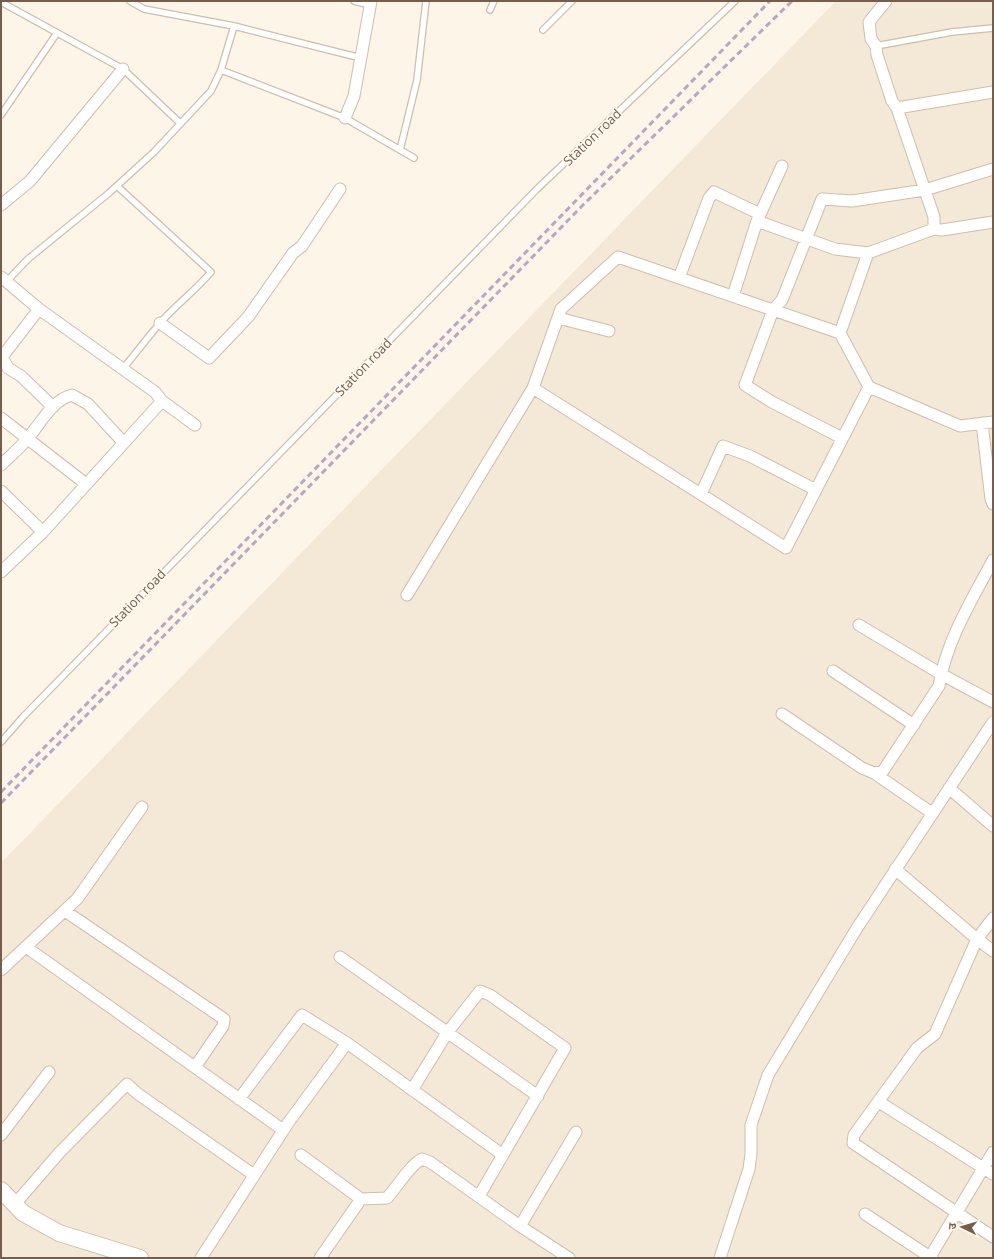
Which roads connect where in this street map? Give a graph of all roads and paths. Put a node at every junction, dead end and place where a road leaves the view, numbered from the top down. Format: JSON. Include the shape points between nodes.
{"nodes":[{"id":1,"x":130,"y":1,"type":"edge"},
{"id":2,"x":354,"y":1,"type":"edge"},
{"id":3,"x":426,"y":1,"type":"edge"},
{"id":4,"x":494,"y":1,"type":"edge"},
{"id":5,"x":572,"y":1,"type":"edge"},
{"id":6,"x":735,"y":1,"type":"edge"},
{"id":7,"x":886,"y":1,"type":"edge"},
{"id":8,"x":1,"y":2,"type":"edge"},
{"id":9,"x":370,"y":3,"type":"edge"},
{"id":10,"x":490,"y":10,"type":"dead end"},
{"id":11,"x":234,"y":26,"type":"junction"},
{"id":12,"x":993,"y":28,"type":"edge"},
{"id":13,"x":543,"y":30,"type":"dead end"},
{"id":14,"x":57,"y":33,"type":"junction"},
{"id":15,"x":876,"y":46,"type":"junction"},
{"id":16,"x":361,"y":58,"type":"junction"},
{"id":17,"x":123,"y":69,"type":"junction"},
{"id":18,"x":221,"y":70,"type":"junction"},
{"id":19,"x":993,"y":92,"type":"edge"},
{"id":20,"x":897,"y":108,"type":"junction"},
{"id":21,"x":1,"y":116,"type":"edge"},
{"id":22,"x":345,"y":118,"type":"junction"},
{"id":23,"x":180,"y":123,"type":"junction"},
{"id":24,"x":400,"y":150,"type":"junction"},
{"id":25,"x":414,"y":158,"type":"dead end"},
{"id":26,"x":782,"y":166,"type":"dead end"},
{"id":27,"x":993,"y":169,"type":"edge"},
{"id":28,"x":117,"y":186,"type":"junction"},
{"id":29,"x":340,"y":189,"type":"dead end"},
{"id":30,"x":925,"y":190,"type":"junction"},
{"id":31,"x":1,"y":205,"type":"edge"},
{"id":32,"x":759,"y":217,"type":"junction"},
{"id":33,"x":993,"y":222,"type":"edge"},
{"id":34,"x":934,"y":229,"type":"junction"},
{"id":35,"x":806,"y":239,"type":"junction"},
{"id":36,"x":868,"y":253,"type":"junction"},
{"id":37,"x":679,"y":278,"type":"junction"},
{"id":38,"x":4,"y":280,"type":"edge"},
{"id":39,"x":733,"y":296,"type":"junction"},
{"id":40,"x":39,"y":309,"type":"junction"},
{"id":41,"x":773,"y":310,"type":"junction"},
{"id":42,"x":558,"y":318,"type":"junction"},
{"id":43,"x":160,"y":323,"type":"junction"},
{"id":44,"x":609,"y":331,"type":"dead end"},
{"id":45,"x":840,"y":333,"type":"junction"},
{"id":46,"x":122,"y":370,"type":"junction"},
{"id":47,"x":869,"y":387,"type":"junction"},
{"id":48,"x":533,"y":388,"type":"junction"},
{"id":49,"x":162,"y":400,"type":"junction"},
{"id":50,"x":53,"y":407,"type":"junction"},
{"id":51,"x":1,"y":418,"type":"edge"},
{"id":52,"x":988,"y":423,"type":"edge"},
{"id":53,"x":195,"y":425,"type":"dead end"},
{"id":54,"x":842,"y":438,"type":"junction"},
{"id":55,"x":27,"y":439,"type":"junction"},
{"id":56,"x":124,"y":444,"type":"junction"},
{"id":57,"x":1,"y":465,"type":"edge"},
{"id":58,"x":86,"y":484,"type":"junction"},
{"id":59,"x":816,"y":490,"type":"junction"},
{"id":60,"x":1,"y":491,"type":"edge"},
{"id":61,"x":701,"y":494,"type":"junction"},
{"id":62,"x":993,"y":504,"type":"edge"},
{"id":63,"x":43,"y":532,"type":"junction"},
{"id":64,"x":993,"y":560,"type":"edge"},
{"id":65,"x":1,"y":572,"type":"edge"},
{"id":66,"x":407,"y":595,"type":"dead end"},
{"id":67,"x":859,"y":624,"type":"dead end"},
{"id":68,"x":833,"y":671,"type":"dead end"},
{"id":69,"x":940,"y":674,"type":"junction"},
{"id":70,"x":993,"y":702,"type":"edge"},
{"id":71,"x":782,"y":714,"type":"dead end"},
{"id":72,"x":993,"y":722,"type":"edge"},
{"id":73,"x":914,"y":726,"type":"junction"},
{"id":74,"x":1,"y":742,"type":"edge"},
{"id":75,"x":874,"y":773,"type":"junction"},
{"id":76,"x":949,"y":788,"type":"junction"},
{"id":77,"x":142,"y":807,"type":"dead end"},
{"id":78,"x":932,"y":813,"type":"junction"},
{"id":79,"x":993,"y":826,"type":"edge"},
{"id":80,"x":895,"y":869,"type":"junction"},
{"id":81,"x":65,"y":911,"type":"junction"},
{"id":82,"x":993,"y":918,"type":"edge"},
{"id":83,"x":976,"y":939,"type":"junction"},
{"id":84,"x":26,"y":947,"type":"junction"},
{"id":85,"x":993,"y":951,"type":"edge"},
{"id":86,"x":340,"y":957,"type":"dead end"},
{"id":87,"x":1,"y":970,"type":"edge"},
{"id":88,"x":447,"y":1033,"type":"junction"},
{"id":89,"x":347,"y":1043,"type":"junction"},
{"id":90,"x":195,"y":1067,"type":"junction"},
{"id":91,"x":49,"y":1072,"type":"dead end"},
{"id":92,"x":412,"y":1090,"type":"junction"},
{"id":93,"x":538,"y":1096,"type":"junction"},
{"id":94,"x":239,"y":1099,"type":"junction"},
{"id":95,"x":879,"y":1102,"type":"junction"},
{"id":96,"x":283,"y":1130,"type":"junction"},
{"id":97,"x":576,"y":1132,"type":"dead end"},
{"id":98,"x":1,"y":1135,"type":"edge"},
{"id":99,"x":993,"y":1152,"type":"edge"},
{"id":100,"x":503,"y":1155,"type":"junction"},
{"id":101,"x":301,"y":1156,"type":"dead end"},
{"id":102,"x":988,"y":1171,"type":"edge"},
{"id":103,"x":254,"y":1175,"type":"junction"},
{"id":104,"x":1,"y":1190,"type":"edge"},
{"id":105,"x":478,"y":1196,"type":"junction"},
{"id":106,"x":361,"y":1199,"type":"junction"},
{"id":107,"x":15,"y":1204,"type":"junction"},
{"id":108,"x":865,"y":1214,"type":"dead end"},
{"id":109,"x":956,"y":1214,"type":"junction"},
{"id":110,"x":520,"y":1226,"type":"junction"},
{"id":111,"x":993,"y":1237,"type":"edge"},
{"id":112,"x":140,"y":1258,"type":"edge"},
{"id":113,"x":201,"y":1258,"type":"edge"},
{"id":114,"x":320,"y":1258,"type":"edge"},
{"id":115,"x":569,"y":1258,"type":"edge"},
{"id":116,"x":720,"y":1258,"type":"edge"},
{"id":117,"x":930,"y":1258,"type":"edge"}],
"edges":[{"from":1,"to":11,"type":"lane","via":[[144,9]]},
{"from":2,"to":9,"type":"lane"},
{"from":3,"to":24,"type":"lane","via":[[417,80]]},
{"from":4,"to":10,"type":"lane"},
{"from":5,"to":13,"type":"lane"},
{"from":6,"to":74,"type":"lane","name":"Station road","via":[[537,189],[157,578]]},
{"from":7,"to":15,"type":"street","via":[[869,22]]},
{"from":8,"to":14,"type":"lane"},
{"from":9,"to":16,"type":"street"},
{"from":11,"to":16,"type":"lane"},
{"from":11,"to":18,"type":"lane"},
{"from":12,"to":15,"type":"lane","via":[[952,32]]},
{"from":14,"to":17,"type":"lane"},
{"from":14,"to":21,"type":"lane"},
{"from":15,"to":20,"type":"street","via":[[892,101]]},
{"from":16,"to":22,"type":"street","via":[[354,96]]},
{"from":17,"to":23,"type":"lane"},
{"from":17,"to":31,"type":"street","via":[[30,181]]},
{"from":18,"to":22,"type":"lane"},
{"from":18,"to":23,"type":"lane","via":[[211,91]]},
{"from":19,"to":20,"type":"street"},
{"from":20,"to":30,"type":"street"},
{"from":22,"to":24,"type":"lane"},
{"from":23,"to":28,"type":"lane","via":[[154,152]]},
{"from":24,"to":25,"type":"lane"},
{"from":26,"to":32,"type":"street"},
{"from":27,"to":30,"type":"street"},
{"from":28,"to":38,"type":"lane"},
{"from":28,"to":43,"type":"lane","via":[[211,272]]},
{"from":29,"to":43,"type":"street","via":[[302,246],[293,253],[248,317],[209,358]]},
{"from":30,"to":34,"type":"street","via":[[934,217]]},
{"from":30,"to":35,"type":"street","via":[[852,201],[822,199]]},
{"from":32,"to":35,"type":"street"},
{"from":32,"to":37,"type":"street","via":[[714,192],[709,198]]},
{"from":32,"to":39,"type":"street"},
{"from":33,"to":34,"type":"street"},
{"from":34,"to":36,"type":"street"},
{"from":35,"to":36,"type":"street","via":[[834,249]]},
{"from":35,"to":41,"type":"street","via":[[782,300]]},
{"from":36,"to":45,"type":"street"},
{"from":37,"to":39,"type":"street"},
{"from":37,"to":42,"type":"street","via":[[618,257],[561,309]]},
{"from":38,"to":40,"type":"street"},
{"from":39,"to":41,"type":"street"},
{"from":40,"to":46,"type":"street"},
{"from":40,"to":50,"type":"street","via":[[2,357],[8,368],[21,376]]},
{"from":41,"to":45,"type":"street"},
{"from":41,"to":54,"type":"street","via":[[745,385]]},
{"from":42,"to":44,"type":"street"},
{"from":42,"to":48,"type":"street"},
{"from":43,"to":46,"type":"lane"},
{"from":45,"to":47,"type":"street"},
{"from":46,"to":49,"type":"street","via":[[155,392]]},
{"from":47,"to":52,"type":"street","via":[[960,426]]},
{"from":47,"to":54,"type":"street"},
{"from":48,"to":61,"type":"street"},
{"from":48,"to":66,"type":"street"},
{"from":49,"to":53,"type":"street"},
{"from":49,"to":56,"type":"street"},
{"from":50,"to":55,"type":"street"},
{"from":50,"to":56,"type":"street","via":[[66,397],[78,397],[88,404]]},
{"from":51,"to":55,"type":"street"},
{"from":52,"to":62,"type":"street","via":[[990,499]]},
{"from":54,"to":59,"type":"street"},
{"from":55,"to":57,"type":"street"},
{"from":55,"to":58,"type":"street"},
{"from":56,"to":58,"type":"street"},
{"from":58,"to":63,"type":"street"},
{"from":59,"to":61,"type":"street","via":[[750,456],[723,446]]},
{"from":59,"to":61,"type":"street","via":[[786,548]]},
{"from":60,"to":63,"type":"street"},
{"from":63,"to":65,"type":"street"},
{"from":64,"to":69,"type":"street","via":[[956,630]]},
{"from":67,"to":69,"type":"street"},
{"from":68,"to":73,"type":"street"},
{"from":69,"to":70,"type":"street"},
{"from":69,"to":73,"type":"street","via":[[939,686]]},
{"from":71,"to":75,"type":"street","via":[[862,768]]},
{"from":72,"to":76,"type":"street"},
{"from":73,"to":75,"type":"street","via":[[883,771]]},
{"from":75,"to":78,"type":"street"},
{"from":76,"to":78,"type":"street"},
{"from":76,"to":79,"type":"street"},
{"from":77,"to":81,"type":"street","via":[[77,899]]},
{"from":78,"to":80,"type":"street"},
{"from":80,"to":83,"type":"street"},
{"from":80,"to":116,"type":"street","via":[[768,1075],[751,1125],[748,1169]]},
{"from":81,"to":84,"type":"street"},
{"from":81,"to":90,"type":"street","via":[[224,1019],[223,1026]]},
{"from":82,"to":83,"type":"street"},
{"from":83,"to":85,"type":"street"},
{"from":83,"to":95,"type":"street","via":[[935,1034],[917,1048]]},
{"from":84,"to":87,"type":"street"},
{"from":84,"to":90,"type":"street"},
{"from":86,"to":88,"type":"street"},
{"from":88,"to":92,"type":"street"},
{"from":88,"to":93,"type":"street"},
{"from":88,"to":93,"type":"street","via":[[480,991],[490,995],[565,1048]]},
{"from":89,"to":92,"type":"street"},
{"from":89,"to":94,"type":"street","via":[[302,1015]]},
{"from":89,"to":96,"type":"street"},
{"from":90,"to":94,"type":"street"},
{"from":91,"to":98,"type":"street"},
{"from":92,"to":100,"type":"street"},
{"from":93,"to":100,"type":"street"},
{"from":94,"to":96,"type":"street"},
{"from":95,"to":102,"type":"street"},
{"from":95,"to":109,"type":"street","via":[[854,1135],[853,1144]]},
{"from":96,"to":103,"type":"street"},
{"from":97,"to":110,"type":"street"},
{"from":99,"to":102,"type":"street"},
{"from":100,"to":105,"type":"street"},
{"from":101,"to":106,"type":"street"},
{"from":102,"to":109,"type":"street"},
{"from":103,"to":107,"type":"street","via":[[127,1084],[60,1152]]},
{"from":103,"to":113,"type":"street"},
{"from":104,"to":107,"type":"street"},
{"from":105,"to":106,"type":"street","via":[[422,1158],[386,1198]]},
{"from":105,"to":110,"type":"street"},
{"from":106,"to":114,"type":"street"},
{"from":107,"to":112,"type":"street","via":[[23,1213],[59,1233]]},
{"from":108,"to":117,"type":"street"},
{"from":109,"to":111,"type":"street"},
{"from":109,"to":117,"type":"street"},
{"from":110,"to":115,"type":"street"}]}
